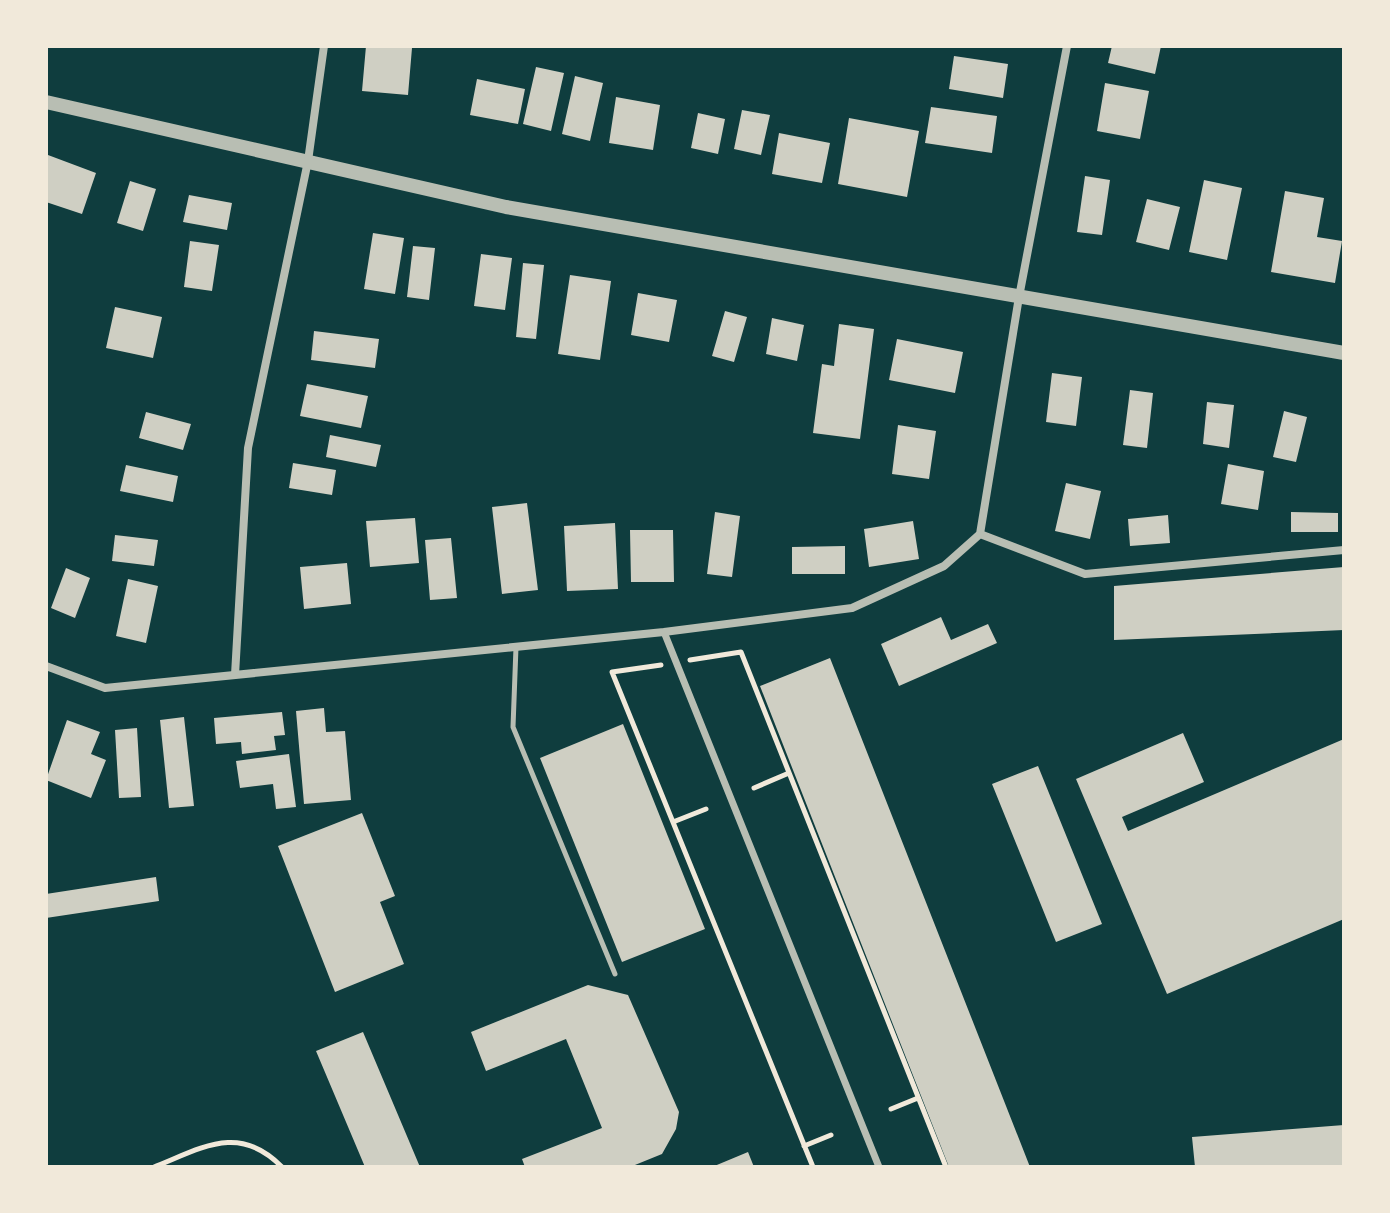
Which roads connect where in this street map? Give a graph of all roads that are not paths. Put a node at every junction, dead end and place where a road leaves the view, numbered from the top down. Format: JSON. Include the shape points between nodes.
{"nodes":[{"id":1,"x":324,"y":46,"type":"edge"},
{"id":2,"x":1067,"y":46,"type":"edge"},
{"id":3,"x":46,"y":102,"type":"edge"},
{"id":4,"x":308,"y":161,"type":"junction"},
{"id":5,"x":1019,"y":297,"type":"junction"},
{"id":6,"x":1344,"y":353,"type":"edge"},
{"id":7,"x":980,"y":534,"type":"junction"},
{"id":8,"x":1344,"y":550,"type":"edge"},
{"id":9,"x":664,"y":632,"type":"junction"},
{"id":10,"x":516,"y":647,"type":"junction"},
{"id":11,"x":46,"y":666,"type":"edge"},
{"id":12,"x":235,"y":675,"type":"junction"},
{"id":13,"x":615,"y":974,"type":"dead end"},
{"id":14,"x":879,"y":1167,"type":"edge"}],
"edges":[{"from":1,"to":4,"type":"street"},
{"from":2,"to":5,"type":"street"},
{"from":3,"to":4,"type":"street"},
{"from":4,"to":5,"type":"street","via":[[506,207]]},
{"from":4,"to":12,"type":"street","via":[[248,448]]},
{"from":5,"to":6,"type":"street"},
{"from":5,"to":7,"type":"street"},
{"from":7,"to":8,"type":"street","via":[[1085,574]]},
{"from":7,"to":9,"type":"street","via":[[944,566],[852,608]]},
{"from":9,"to":10,"type":"street"},
{"from":9,"to":14,"type":"street"},
{"from":10,"to":12,"type":"street"},
{"from":10,"to":13,"type":"lane","via":[[513,727]]},
{"from":11,"to":12,"type":"street","via":[[105,688]]}]}
